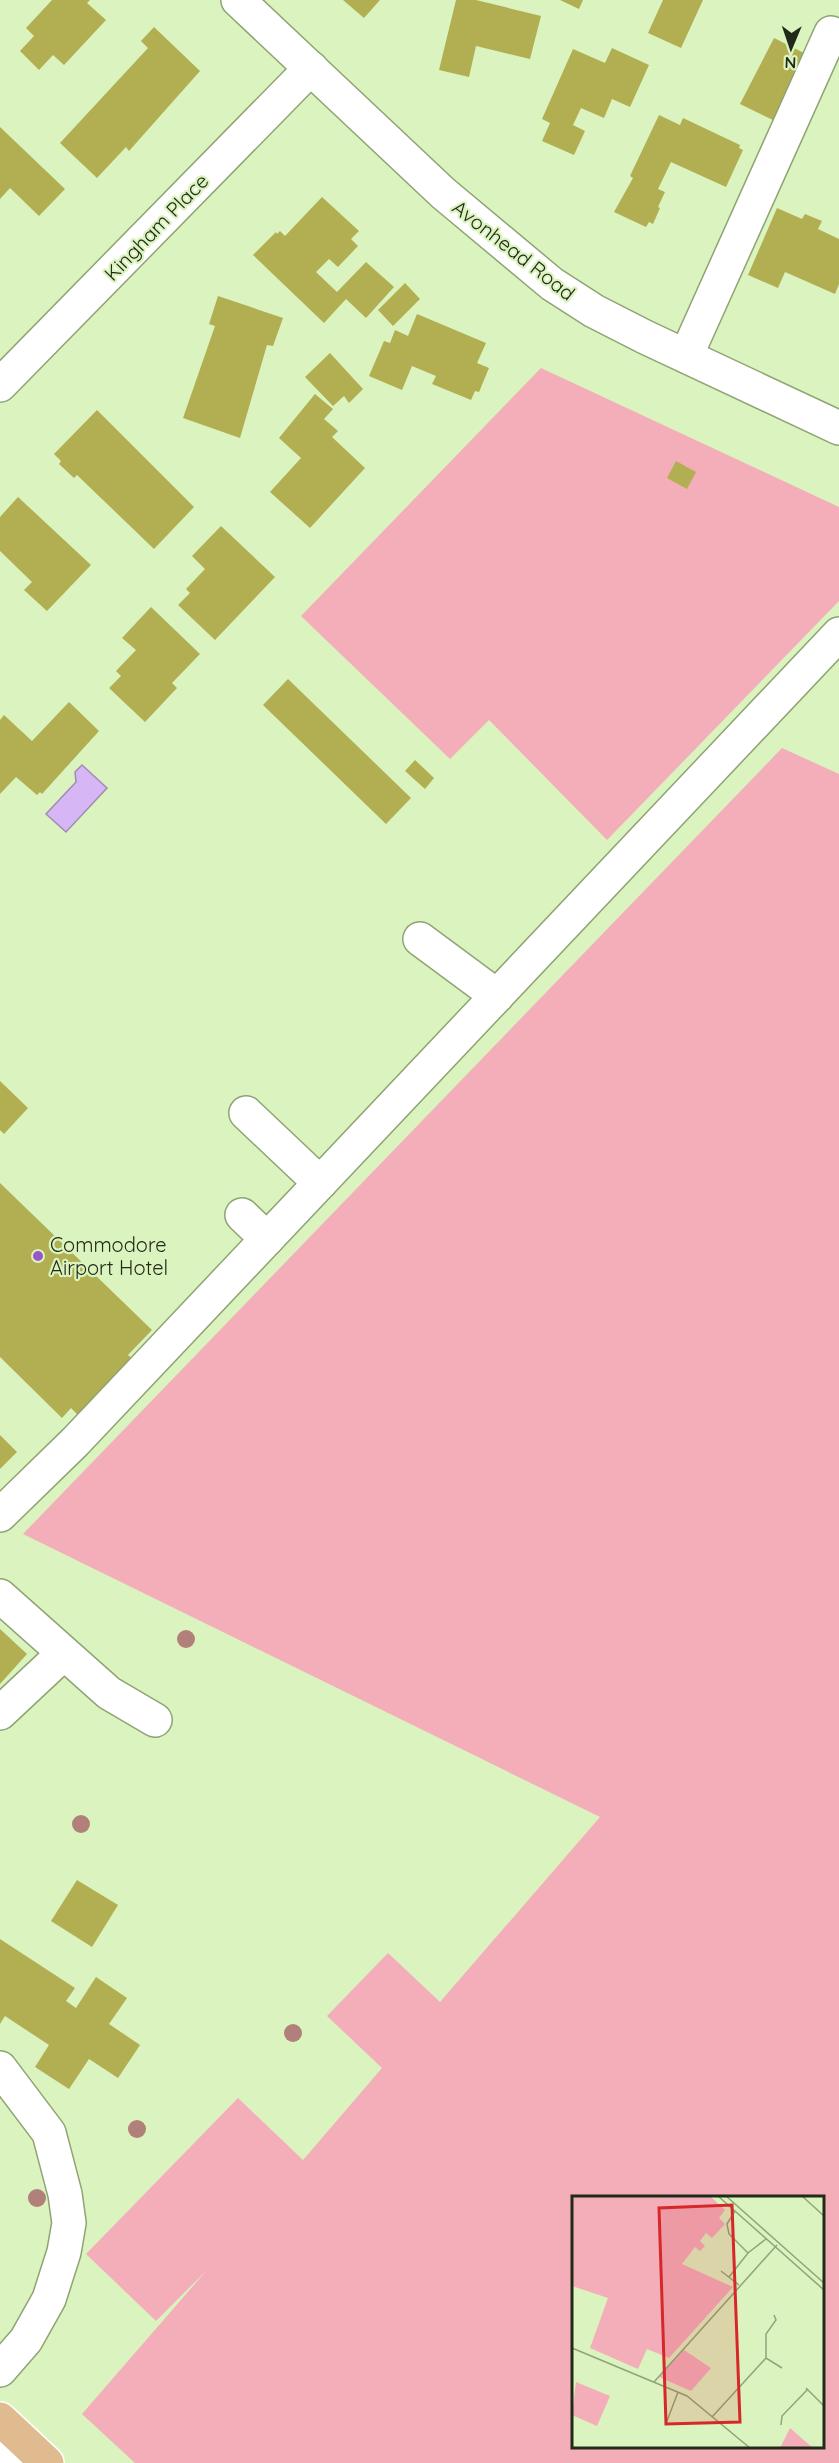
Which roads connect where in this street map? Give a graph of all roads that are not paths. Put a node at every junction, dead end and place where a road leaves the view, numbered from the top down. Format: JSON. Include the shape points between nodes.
{"nodes":[{"id":1,"x":238,"y":0,"type":"edge"},
{"id":2,"x":831,"y":33,"type":"dead end"},
{"id":3,"x":311,"y":68,"type":"junction"},
{"id":4,"x":686,"y":356,"type":"junction"},
{"id":5,"x":0,"y":385,"type":"edge"},
{"id":6,"x":839,"y":428,"type":"edge"},
{"id":7,"x":839,"y":634,"type":"edge"},
{"id":8,"x":420,"y":939,"type":"dead end"},
{"id":9,"x":497,"y":996,"type":"junction"},
{"id":10,"x":246,"y":1113,"type":"dead end"},
{"id":11,"x":320,"y":1183,"type":"junction"},
{"id":12,"x":242,"y":1215,"type":"dead end"},
{"id":13,"x":267,"y":1239,"type":"junction"},
{"id":14,"x":0,"y":1515,"type":"edge"},
{"id":15,"x":0,"y":1596,"type":"edge"},
{"id":16,"x":63,"y":1654,"type":"junction"},
{"id":17,"x":0,"y":1713,"type":"edge"},
{"id":18,"x":155,"y":1720,"type":"dead end"},
{"id":19,"x":0,"y":2068,"type":"edge"},
{"id":20,"x":0,"y":2370,"type":"edge"},
{"id":21,"x":0,"y":2419,"type":"edge"},
{"id":22,"x":0,"y":2456,"type":"edge"},
{"id":23,"x":6,"y":2463,"type":"edge"},
{"id":24,"x":47,"y":2463,"type":"edge"}],
"edges":[{"from":1,"to":3,"type":"street","name":"Avonhead Road"},
{"from":2,"to":4,"type":"street"},
{"from":3,"to":4,"type":"street","name":"Avonhead Road","via":[[443,193],[552,284],[594,311]]},
{"from":3,"to":5,"type":"street","name":"Kingham Place"},
{"from":4,"to":6,"type":"street","name":"Avonhead Road"},
{"from":7,"to":9,"type":"street"},
{"from":8,"to":9,"type":"street"},
{"from":9,"to":11,"type":"street"},
{"from":10,"to":11,"type":"street"},
{"from":11,"to":13,"type":"street"},
{"from":12,"to":13,"type":"street"},
{"from":13,"to":14,"type":"street","via":[[75,1442]]},
{"from":15,"to":16,"type":"street"},
{"from":16,"to":17,"type":"street"},
{"from":16,"to":18,"type":"street","via":[[109,1693]]},
{"from":19,"to":20,"type":"street","via":[[49,2133],[69,2223],[49,2299],[26,2340]]},
{"from":21,"to":24,"type":"main road"},
{"from":22,"to":23,"type":"street"}]}
